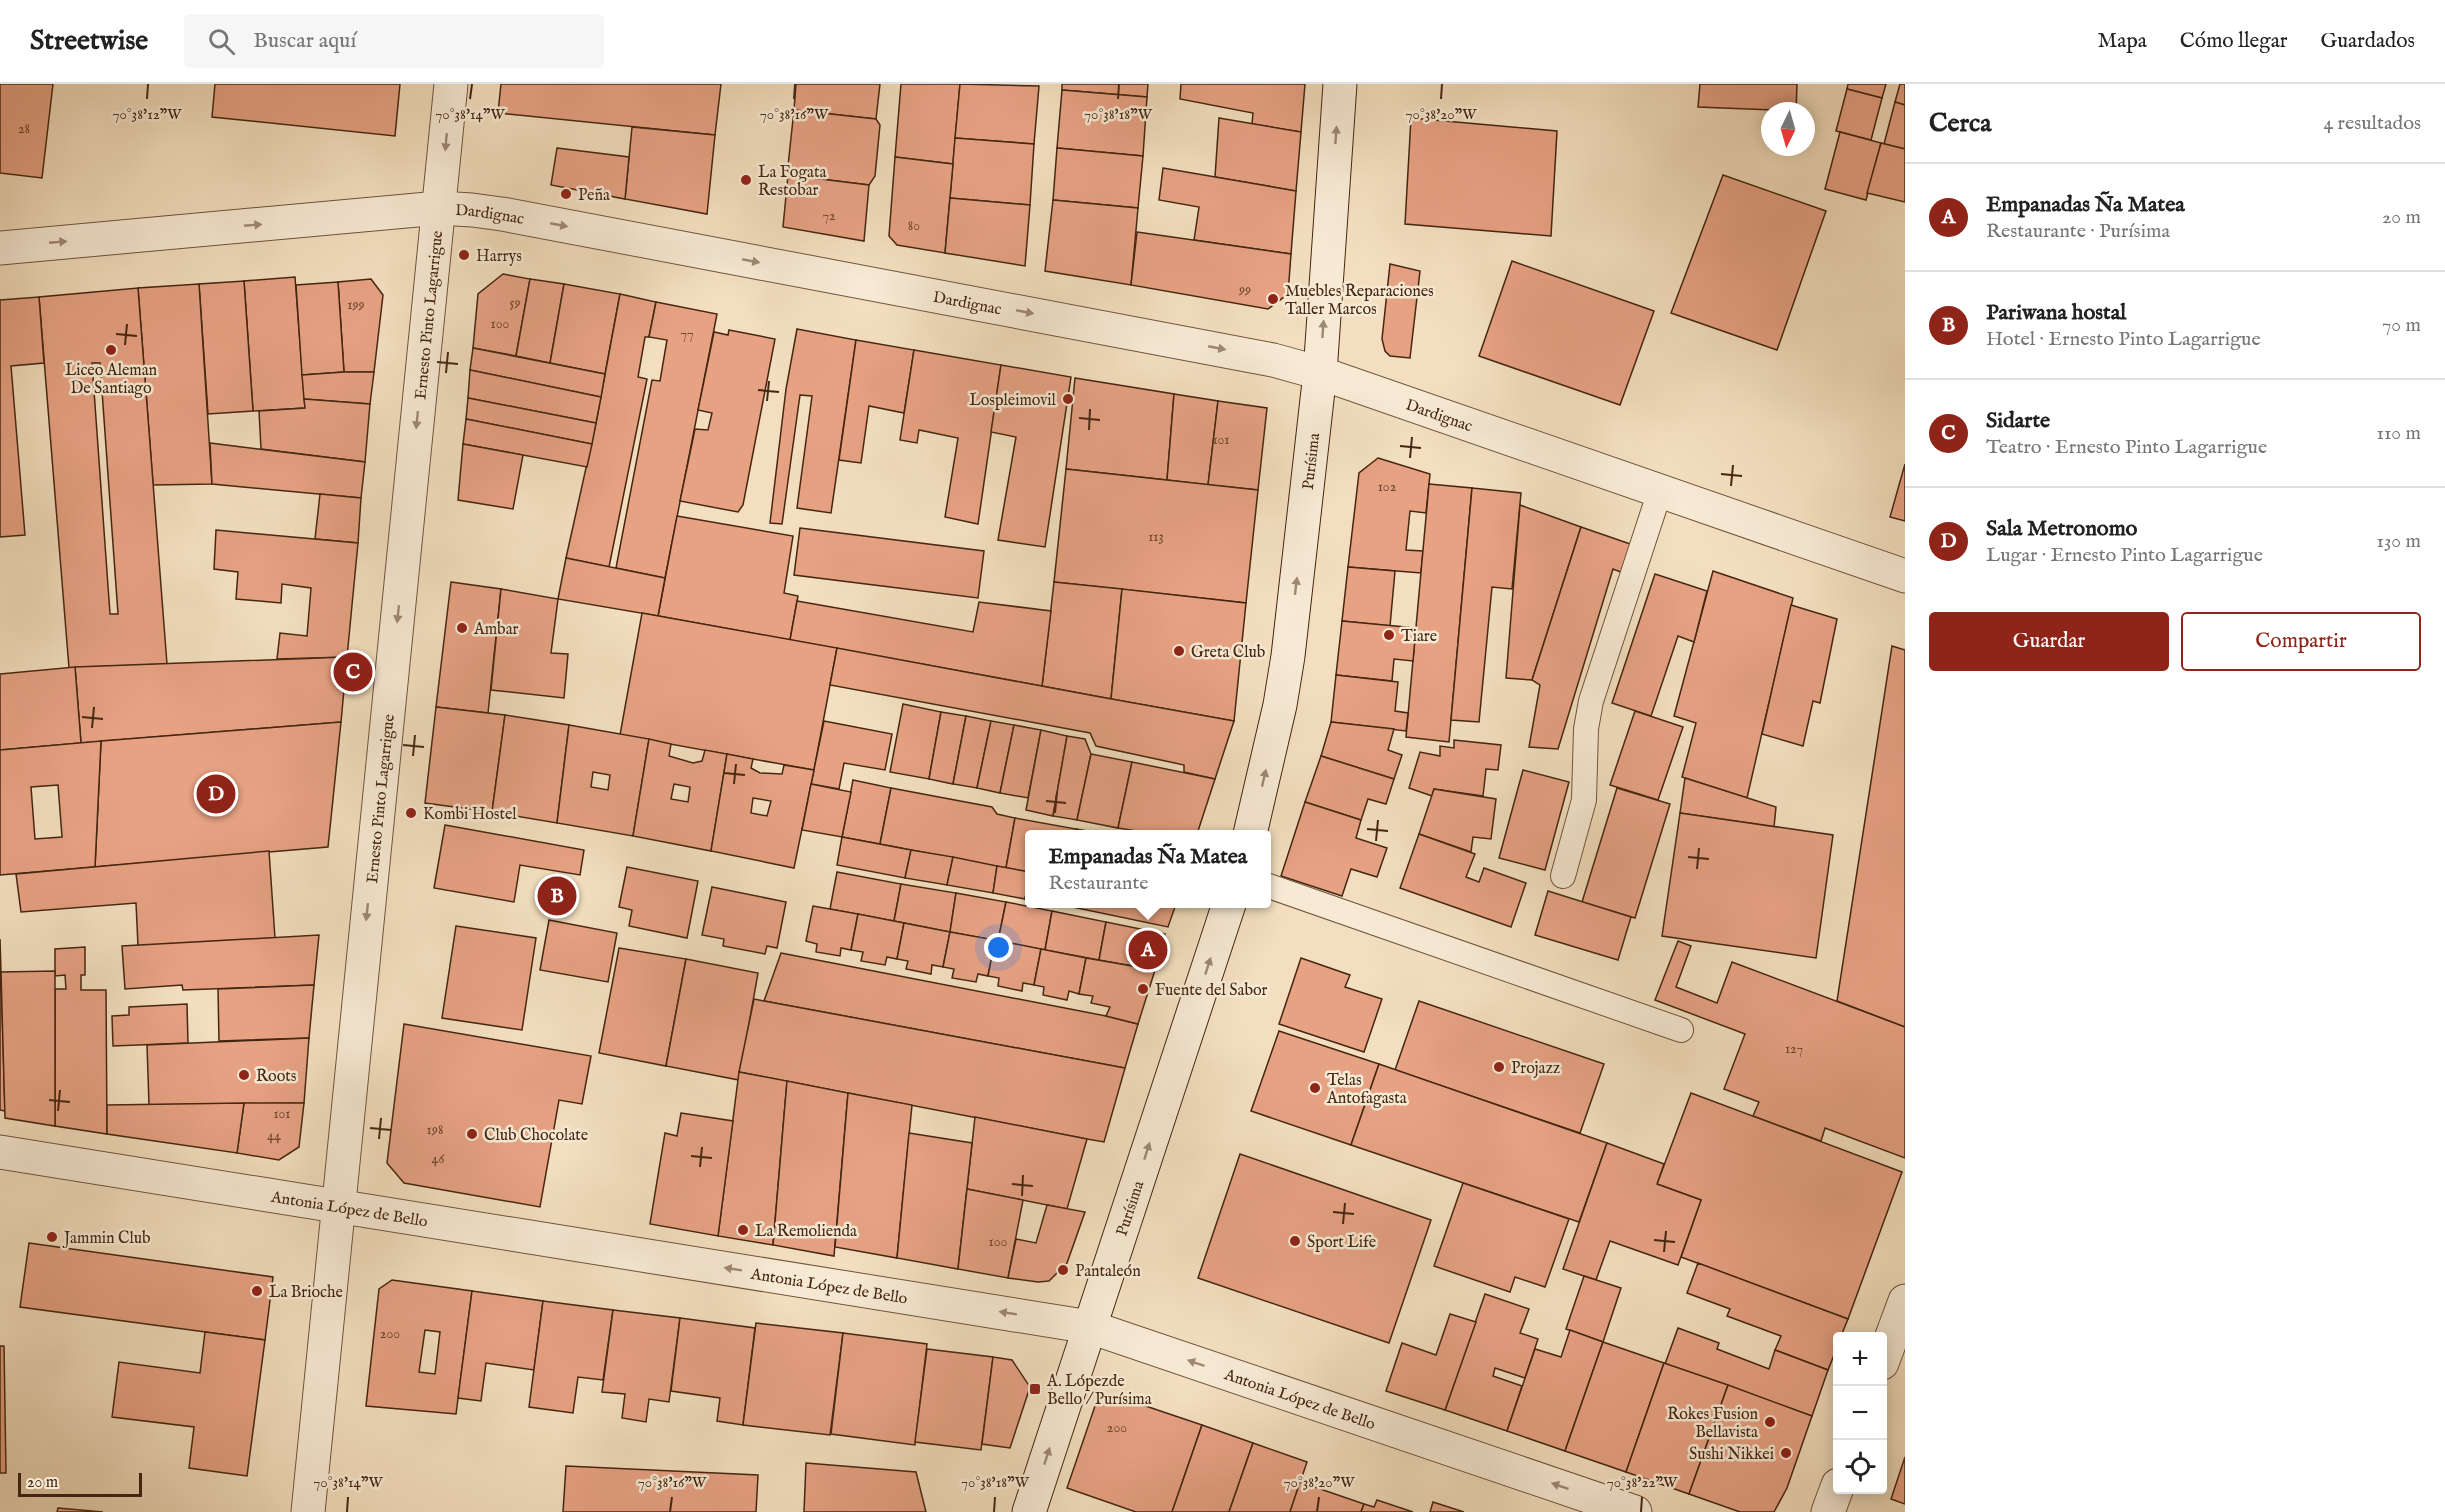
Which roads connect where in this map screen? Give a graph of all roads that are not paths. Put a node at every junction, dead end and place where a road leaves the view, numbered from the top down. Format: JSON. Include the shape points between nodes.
{"nodes":[{"id":1,"x":451,"y":84,"type":"edge"},
{"id":2,"x":1340,"y":84,"type":"edge"},
{"id":3,"x":439,"y":208,"type":"junction"},
{"id":4,"x":0,"y":248,"type":"edge"},
{"id":5,"x":1320,"y":373,"type":"junction"},
{"id":6,"x":1660,"y":491,"type":"junction"},
{"id":7,"x":1905,"y":576,"type":"edge"},
{"id":8,"x":1251,"y":830,"type":"edge"},
{"id":9,"x":1563,"y":876,"type":"dead end"},
{"id":10,"x":1271,"y":887,"type":"edge"},
{"id":11,"x":1227,"y":908,"type":"edge"},
{"id":12,"x":1681,"y":1030,"type":"dead end"},
{"id":13,"x":0,"y":1152,"type":"edge"},
{"id":14,"x":339,"y":1205,"type":"junction"},
{"id":15,"x":1905,"y":1301,"type":"edge"},
{"id":16,"x":1090,"y":1327,"type":"junction"},
{"id":17,"x":1887,"y":1350,"type":"edge"},
{"id":18,"x":1835,"y":1494,"type":"edge"},
{"id":19,"x":308,"y":1512,"type":"edge"},
{"id":20,"x":1029,"y":1512,"type":"edge"},
{"id":21,"x":1635,"y":1512,"type":"edge"},
{"id":22,"x":1828,"y":1512,"type":"edge"}],
"edges":[{"from":1,"to":3,"type":"street","name":"Ernesto Pinto Lagarrigue","one_way":true},
{"from":5,"to":2,"type":"street","name":"Purísima","one_way":true},
{"from":4,"to":3,"type":"street","name":"Dardignac","one_way":true},
{"from":3,"to":5,"type":"street","name":"Dardignac","one_way":true,"via":[[501,214],[1240,353]]},
{"from":3,"to":14,"type":"street","name":"Ernesto Pinto Lagarrigue","one_way":true},
{"from":5,"to":6,"type":"street","name":"Dardignac"},
{"from":8,"to":5,"type":"street","name":"Purísima","one_way":true,"via":[[1288,656]]},
{"from":6,"to":7,"type":"street","name":"Dardignac"},
{"from":6,"to":9,"type":"lane","via":[[1590,701],[1584,800]]},
{"from":10,"to":12,"type":"lane"},
{"from":16,"to":11,"type":"street","name":"Purísima","one_way":true},
{"from":13,"to":14,"type":"street","name":"Antonia López de Bello"},
{"from":16,"to":14,"type":"street","name":"Antonia López de Bello","one_way":true},
{"from":14,"to":19,"type":"street","name":"Ernesto Pinto Lagarrigue"},
{"from":15,"to":17,"type":"street"},
{"from":20,"to":16,"type":"street","name":"Purísima","one_way":true},
{"from":21,"to":16,"type":"street","name":"Antonia López de Bello","one_way":true},
{"from":18,"to":22,"type":"street"}]}
